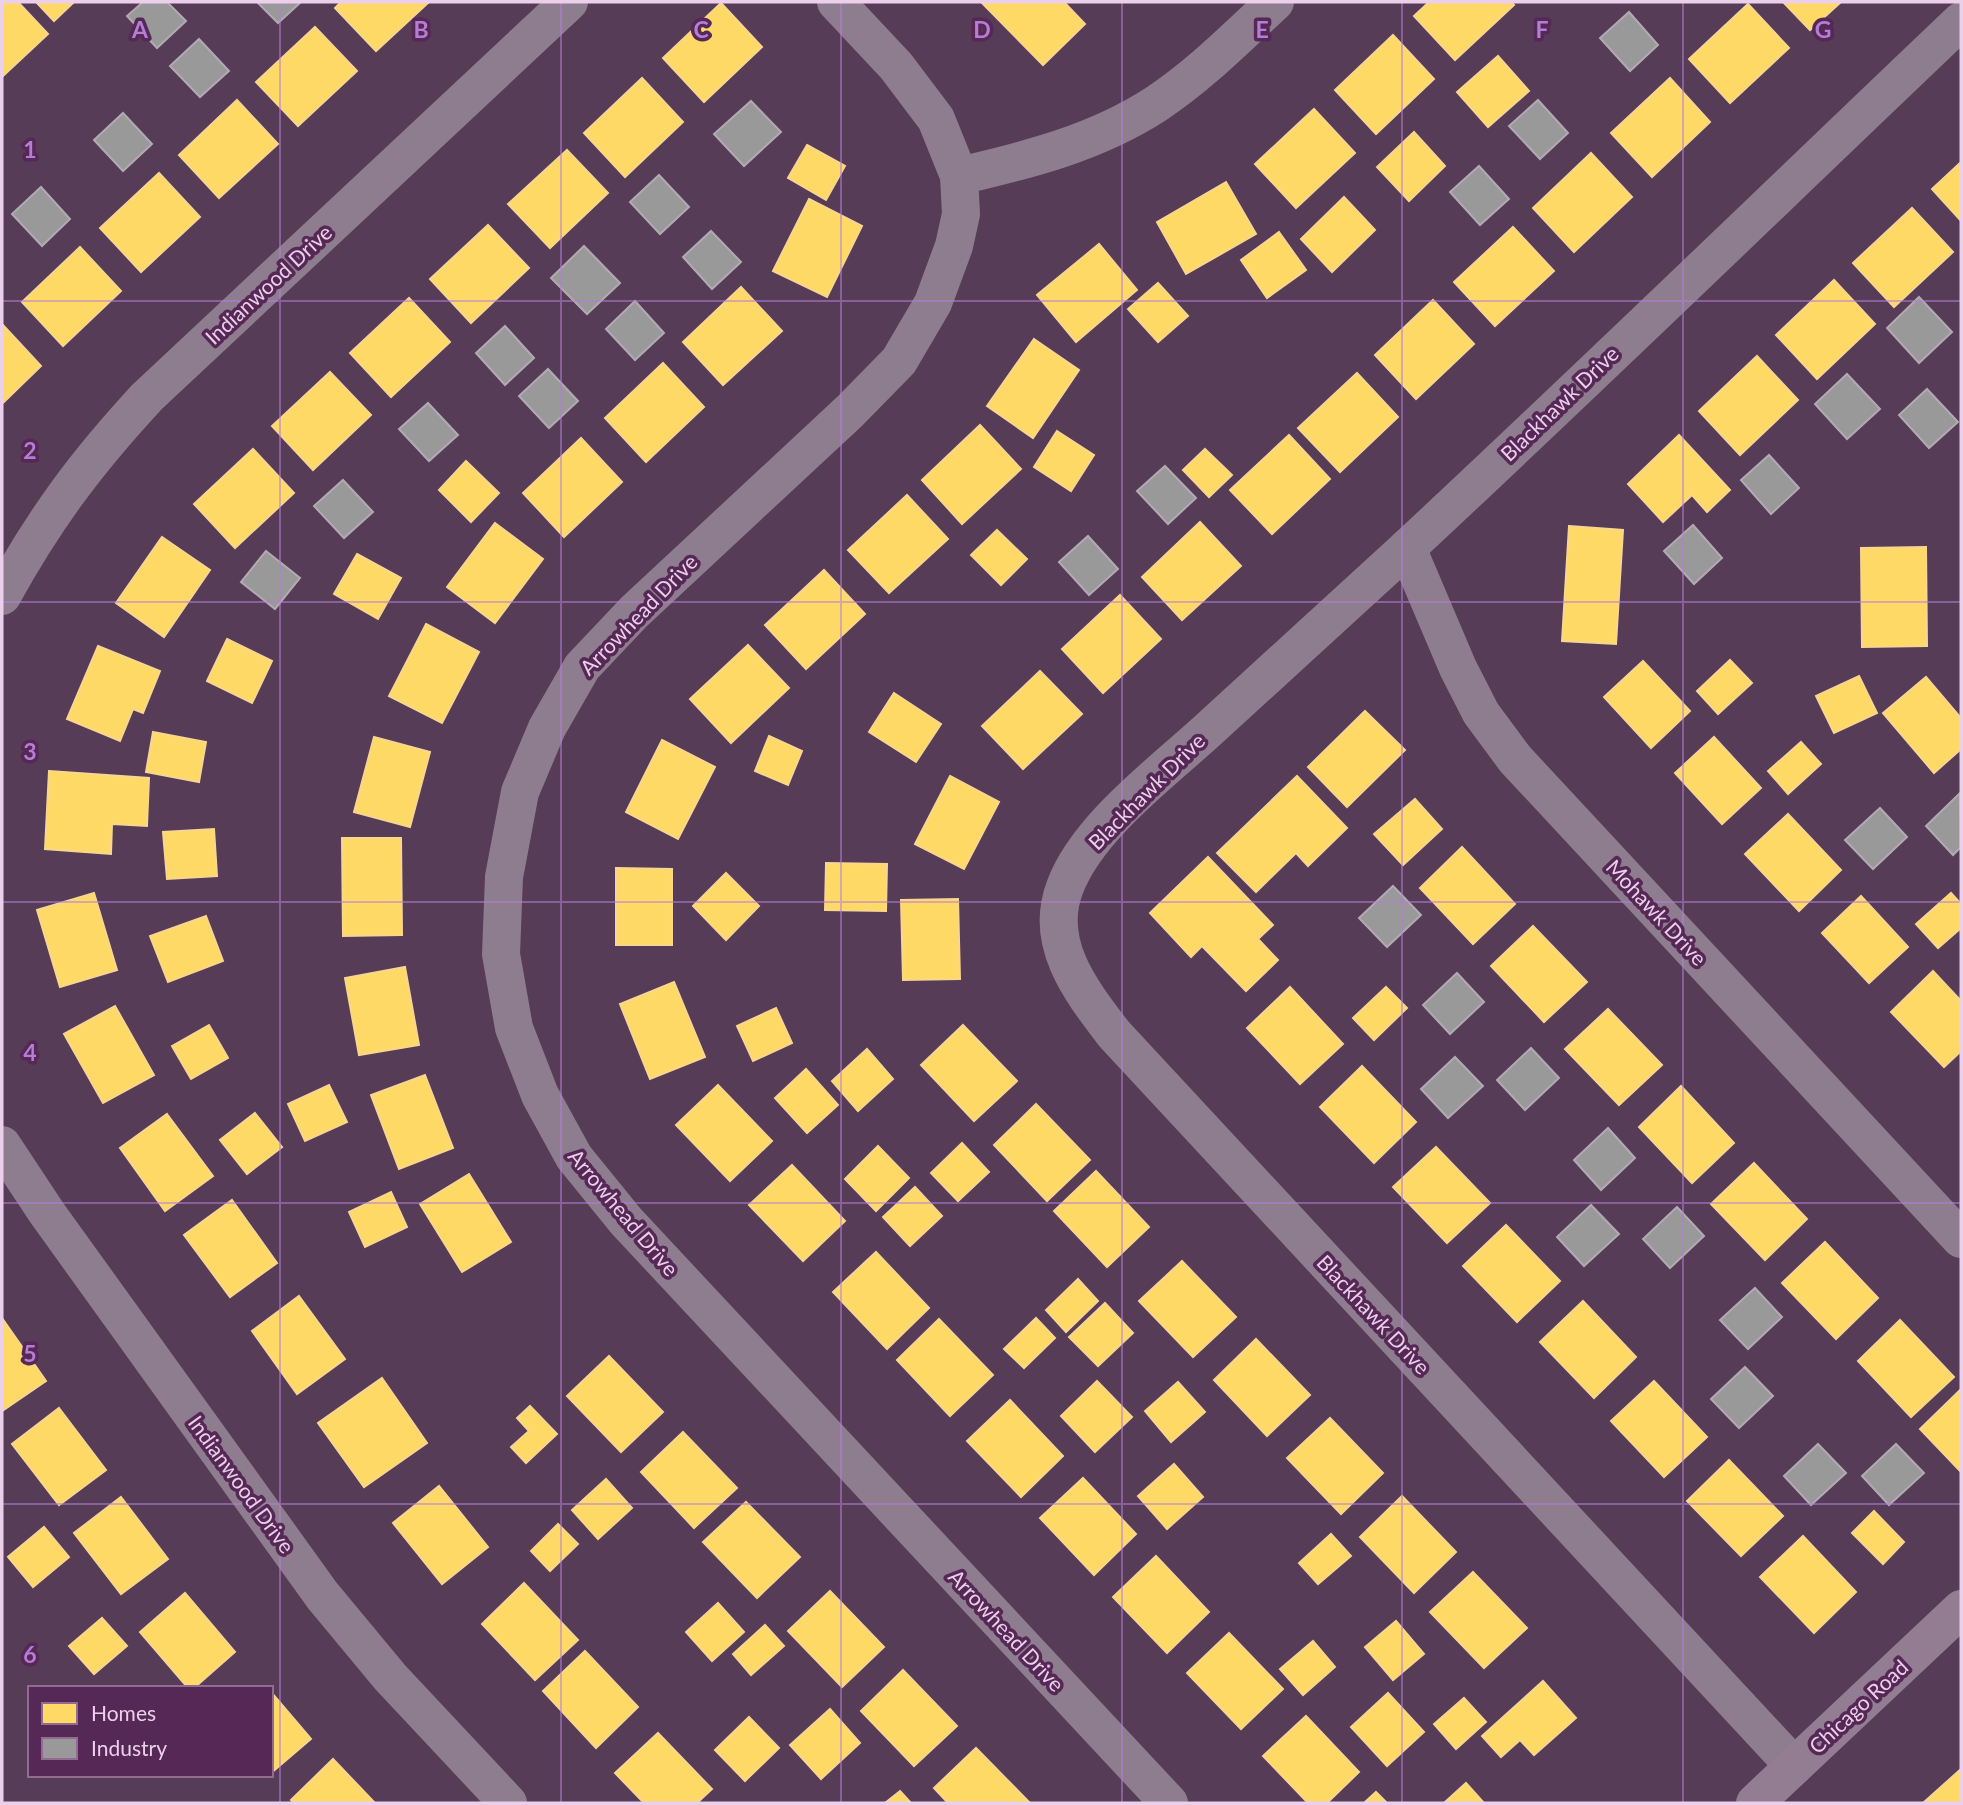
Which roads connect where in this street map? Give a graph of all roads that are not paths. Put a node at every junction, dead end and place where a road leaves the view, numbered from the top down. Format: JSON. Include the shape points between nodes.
{"nodes":[{"id":1,"x":569,"y":2,"type":"edge"},
{"id":2,"x":836,"y":2,"type":"edge"},
{"id":3,"x":1275,"y":2,"type":"edge"},
{"id":4,"x":1961,"y":22,"type":"edge"},
{"id":5,"x":960,"y":176,"type":"junction"},
{"id":6,"x":1407,"y":548,"type":"junction"},
{"id":7,"x":2,"y":596,"type":"edge"},
{"id":8,"x":2,"y":1145,"type":"edge"},
{"id":9,"x":1961,"y":1239,"type":"edge"},
{"id":10,"x":1961,"y":1609,"type":"edge"},
{"id":11,"x":1794,"y":1766,"type":"junction"},
{"id":12,"x":508,"y":1803,"type":"edge"},
{"id":13,"x":1169,"y":1803,"type":"edge"},
{"id":14,"x":1755,"y":1803,"type":"edge"}],
"edges":[{"from":1,"to":7,"type":"street","name":"Indianwood Drive","via":[[147,397],[84,468],[38,531]]},
{"from":2,"to":5,"type":"street","via":[[896,66],[936,119]]},
{"from":3,"to":5,"type":"street","via":[[1156,104],[1100,134],[1033,159]]},
{"from":4,"to":6,"type":"street","name":"Blackhawk Drive"},
{"from":5,"to":13,"type":"street","name":"Arrowhead Drive","via":[[961,214],[954,246],[933,303],[899,361],[582,667],[547,728],[520,792],[504,877],[501,954],[514,1028],[540,1095],[574,1157],[635,1231]]},
{"from":6,"to":9,"type":"street","name":"Mohawk Drive","via":[[1481,713],[1515,759]]},
{"from":6,"to":11,"type":"street","name":"Blackhawk Drive","via":[[1141,791],[1085,851],[1065,888],[1058,921],[1063,954],[1081,990],[1114,1034]]},
{"from":8,"to":12,"type":"street","name":"Indianwood Drive","via":[[322,1595],[390,1677]]},
{"from":10,"to":11,"type":"street","name":"Chicago Road"},
{"from":11,"to":14,"type":"street","name":"Chicago Road"}]}
